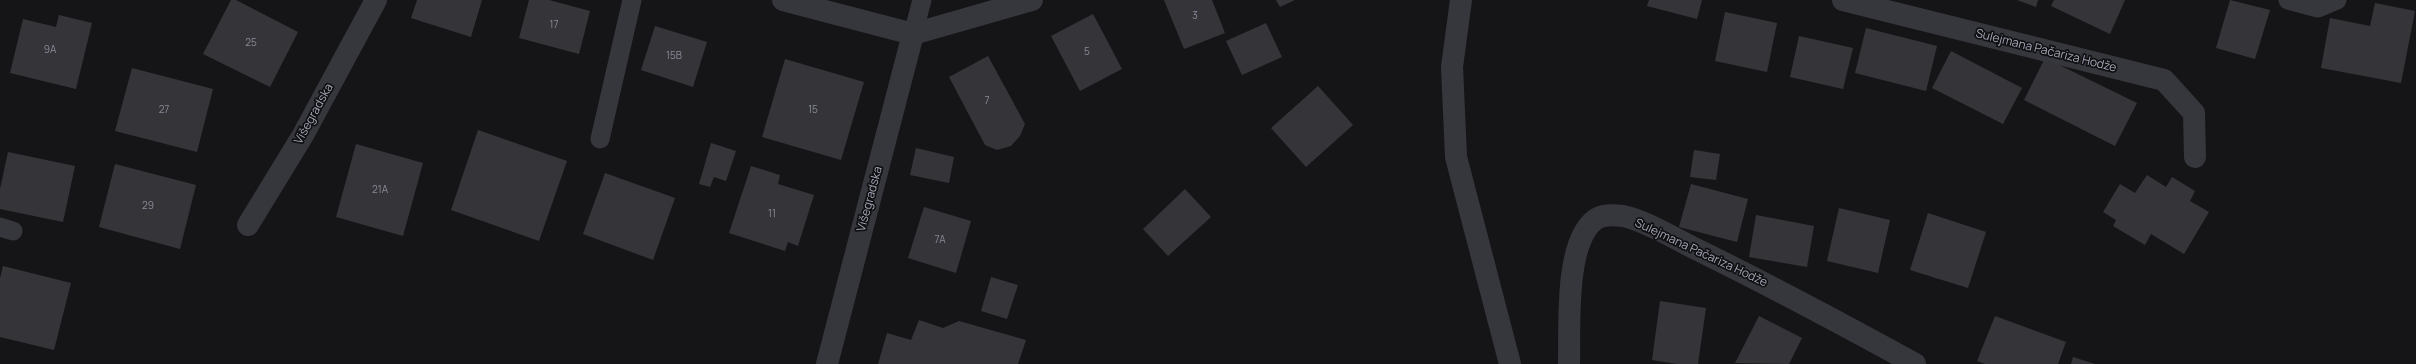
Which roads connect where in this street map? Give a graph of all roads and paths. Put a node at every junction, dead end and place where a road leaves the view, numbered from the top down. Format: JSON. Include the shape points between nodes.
{"nodes":[{"id":1,"x":376,"y":0,"type":"edge"},
{"id":2,"x":632,"y":0,"type":"edge"},
{"id":3,"x":783,"y":0,"type":"edge"},
{"id":4,"x":922,"y":0,"type":"edge"},
{"id":5,"x":1032,"y":0,"type":"edge"},
{"id":6,"x":1461,"y":0,"type":"edge"},
{"id":7,"x":1843,"y":0,"type":"edge"},
{"id":8,"x":2288,"y":0,"type":"edge"},
{"id":9,"x":2337,"y":0,"type":"edge"},
{"id":10,"x":913,"y":34,"type":"junction"},
{"id":11,"x":600,"y":139,"type":"dead end"},
{"id":12,"x":2195,"y":157,"type":"dead end"},
{"id":13,"x":248,"y":225,"type":"dead end"},
{"id":14,"x":828,"y":364,"type":"edge"},
{"id":15,"x":1510,"y":364,"type":"edge"},
{"id":16,"x":1569,"y":364,"type":"edge"},
{"id":17,"x":1915,"y":364,"type":"edge"}],
"edges":[{"from":1,"to":13,"type":"street","name":"Višegradska","via":[[303,135]]},
{"from":2,"to":11,"type":"lane"},
{"from":3,"to":10,"type":"street"},
{"from":4,"to":10,"type":"lane","name":"Višegradska"},
{"from":5,"to":10,"type":"street"},
{"from":6,"to":15,"type":"street","via":[[1452,67],[1456,157]]},
{"from":7,"to":12,"type":"street","name":"Sulejmana Pačariza Hodže","via":[[2164,80],[2194,114]]},
{"from":8,"to":9,"type":"lane","via":[[2318,8]]},
{"from":10,"to":14,"type":"street","name":"Višegradska"},
{"from":16,"to":17,"type":"street","name":"Sulejmana Pačariza Hodže","via":[[1570,279],[1579,247],[1589,226],[1597,218],[1606,215],[1624,216],[1650,227],[1771,285]]}]}
